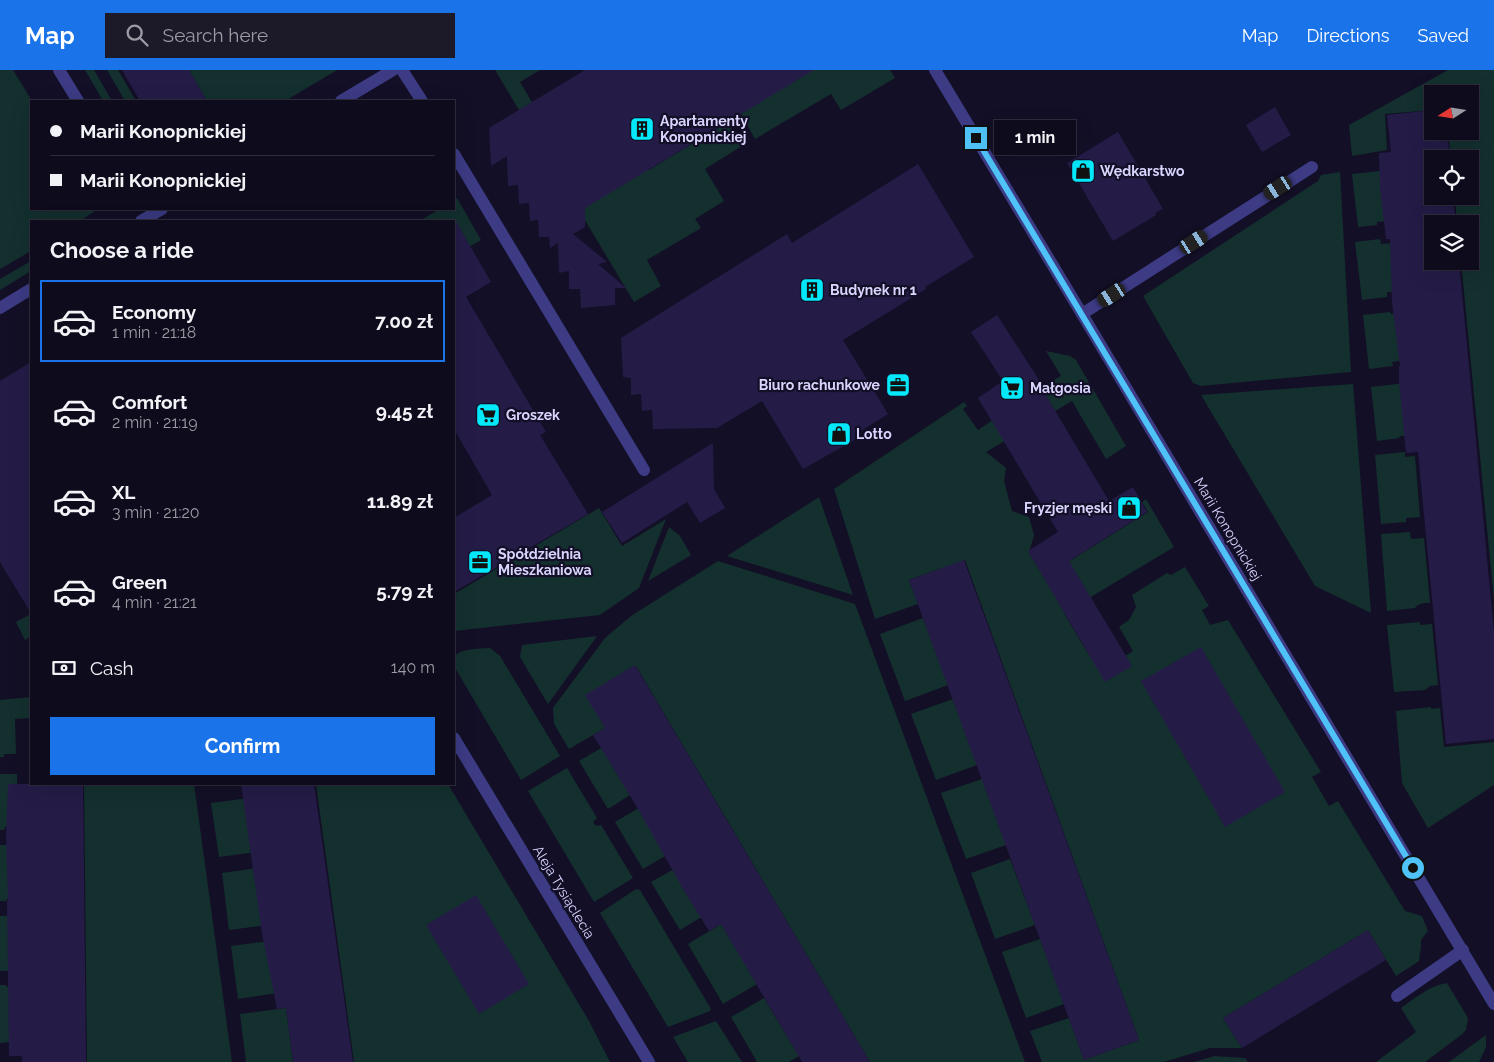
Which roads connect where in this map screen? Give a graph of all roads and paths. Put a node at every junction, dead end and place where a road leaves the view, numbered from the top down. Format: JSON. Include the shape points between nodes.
{"nodes":[{"id":1,"x":60,"y":70,"type":"edge"},
{"id":2,"x":402,"y":70,"type":"edge"},
{"id":3,"x":935,"y":70,"type":"edge"},
{"id":4,"x":388,"y":71,"type":"edge"},
{"id":5,"x":77,"y":100,"type":"edge"},
{"id":6,"x":343,"y":100,"type":"edge"},
{"id":7,"x":421,"y":100,"type":"edge"},
{"id":8,"x":455,"y":156,"type":"edge"},
{"id":9,"x":1312,"y":167,"type":"dead end"},
{"id":10,"x":160,"y":210,"type":"edge"},
{"id":11,"x":143,"y":217,"type":"edge"},
{"id":12,"x":30,"y":290,"type":"edge"},
{"id":13,"x":0,"y":308,"type":"edge"},
{"id":14,"x":1082,"y":314,"type":"junction"},
{"id":15,"x":644,"y":470,"type":"dead end"},
{"id":16,"x":455,"y":740,"type":"edge"},
{"id":17,"x":1462,"y":950,"type":"junction"},
{"id":18,"x":1396,"y":996,"type":"dead end"},
{"id":19,"x":1494,"y":1004,"type":"edge"},
{"id":20,"x":649,"y":1062,"type":"edge"}],
"edges":[{"from":1,"to":5,"type":"street"},
{"from":2,"to":7,"type":"street"},
{"from":3,"to":14,"type":"street","name":"Marii Konopnickiej"},
{"from":4,"to":6,"type":"street"},
{"from":8,"to":15,"type":"street"},
{"from":9,"to":14,"type":"street"},
{"from":10,"to":11,"type":"street"},
{"from":12,"to":13,"type":"street"},
{"from":14,"to":17,"type":"street","name":"Marii Konopnickiej"},
{"from":16,"to":20,"type":"street","name":"Aleja Tysiąclecia"},
{"from":17,"to":18,"type":"street"},
{"from":17,"to":19,"type":"street","name":"Marii Konopnickiej"}]}
